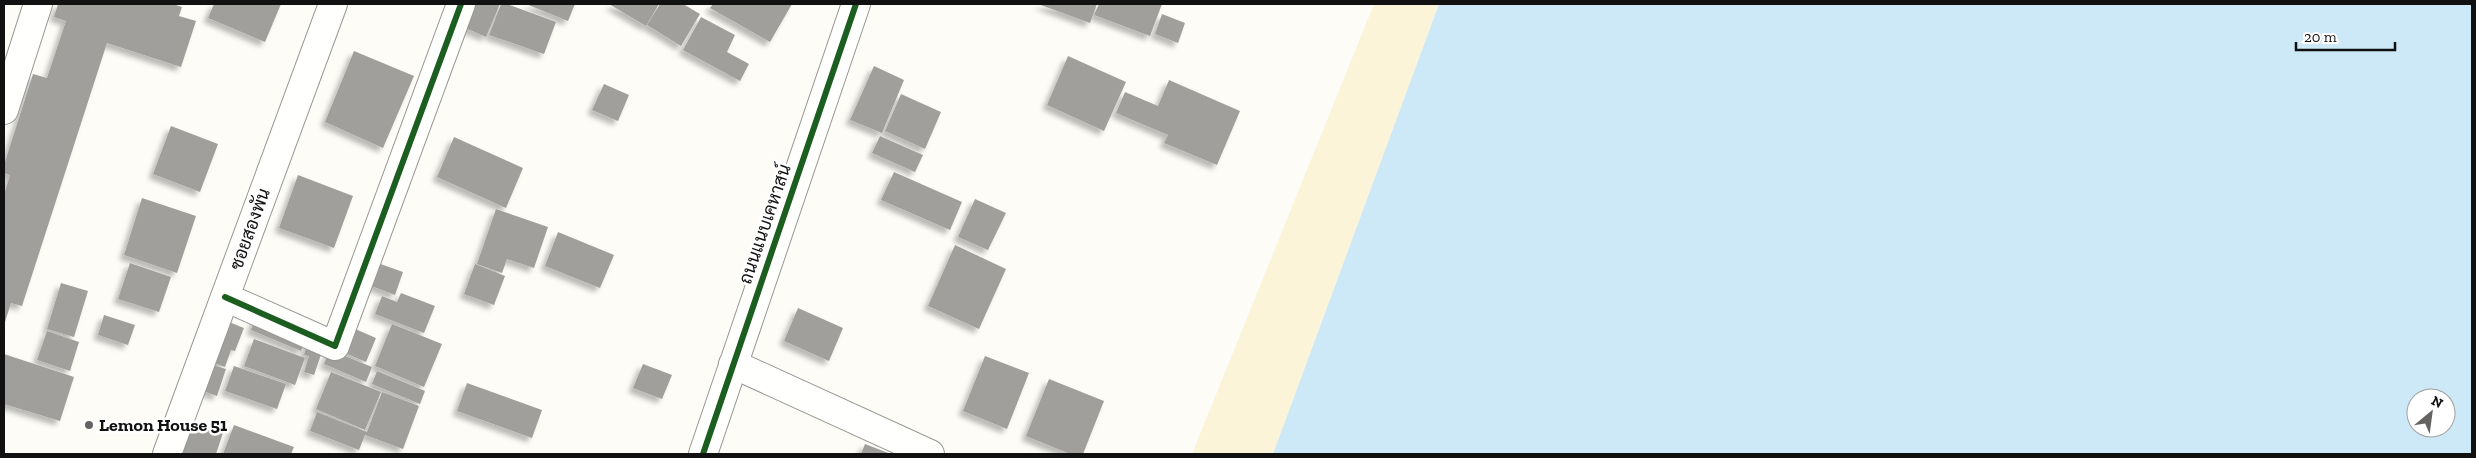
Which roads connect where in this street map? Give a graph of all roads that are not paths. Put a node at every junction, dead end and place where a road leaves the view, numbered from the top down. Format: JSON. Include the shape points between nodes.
{"nodes":[{"id":1,"x":38,"y":4,"type":"edge"},
{"id":2,"x":333,"y":4,"type":"edge"},
{"id":3,"x":460,"y":4,"type":"edge"},
{"id":4,"x":856,"y":4,"type":"edge"},
{"id":5,"x":4,"y":110,"type":"edge"},
{"id":6,"x":225,"y":297,"type":"junction"},
{"id":7,"x":733,"y":364,"type":"junction"},
{"id":8,"x":167,"y":454,"type":"edge"},
{"id":9,"x":702,"y":454,"type":"edge"},
{"id":10,"x":930,"y":454,"type":"edge"}],
"edges":[{"from":1,"to":5,"type":"street"},
{"from":2,"to":6,"type":"street","name":"ซอยสองพัน"},
{"from":3,"to":6,"type":"street","via":[[335,346]]},
{"from":4,"to":7,"type":"street","name":"ถนนแนบเคหาสน์"},
{"from":6,"to":8,"type":"street","name":"ซอยสองพัน"},
{"from":7,"to":9,"type":"street","name":"ถนนแนบเคหาสน์"},
{"from":7,"to":10,"type":"street"}]}
